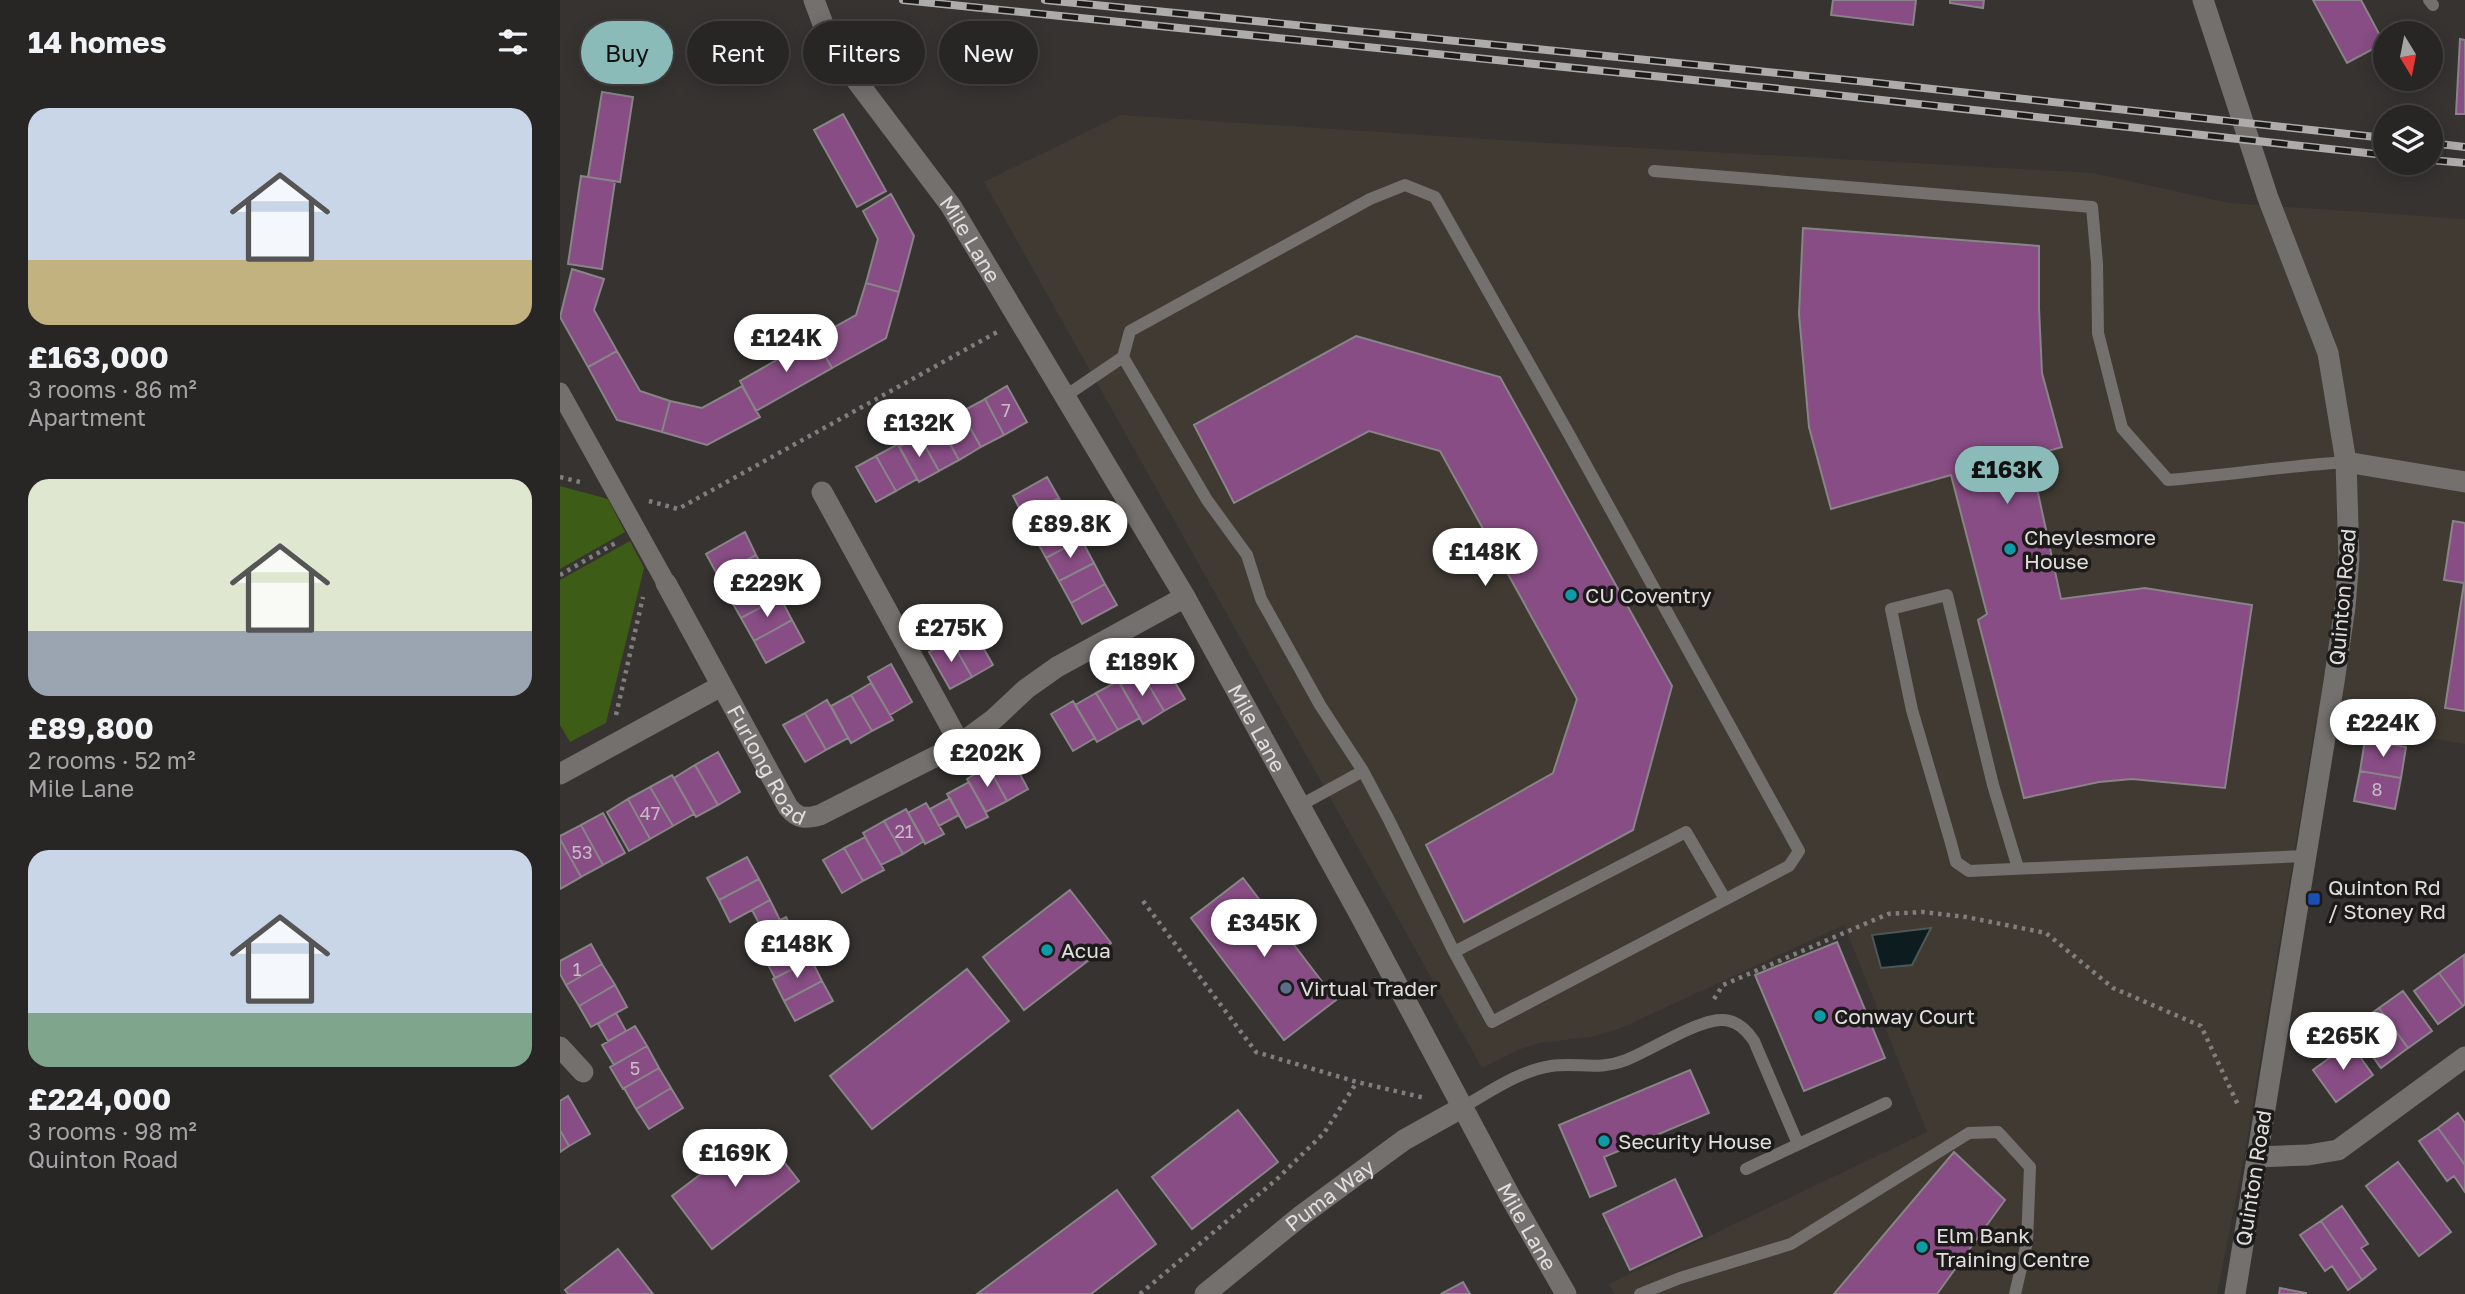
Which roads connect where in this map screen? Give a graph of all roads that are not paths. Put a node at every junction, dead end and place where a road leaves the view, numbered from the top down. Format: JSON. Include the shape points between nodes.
{"nodes":[{"id":1,"x":814,"y":0,"type":"edge"},
{"id":2,"x":2203,"y":0,"type":"edge"},
{"id":3,"x":1654,"y":171,"type":"dead end"},
{"id":4,"x":1123,"y":357,"type":"junction"},
{"id":5,"x":560,"y":393,"type":"edge"},
{"id":6,"x":1064,"y":397,"type":"junction"},
{"id":7,"x":2346,"y":463,"type":"junction"},
{"id":8,"x":2465,"y":482,"type":"edge"},
{"id":9,"x":821,"y":492,"type":"dead end"},
{"id":10,"x":666,"y":583,"type":"joint"},
{"id":11,"x":1185,"y":597,"type":"junction"},
{"id":12,"x":721,"y":686,"type":"junction"},
{"id":13,"x":960,"y":744,"type":"junction"},
{"id":14,"x":1363,"y":771,"type":"junction"},
{"id":15,"x":560,"y":774,"type":"edge"},
{"id":16,"x":1299,"y":806,"type":"junction"},
{"id":17,"x":2305,"y":856,"type":"junction"},
{"id":18,"x":2018,"y":868,"type":"junction"},
{"id":19,"x":1725,"y":899,"type":"junction"},
{"id":20,"x":1454,"y":952,"type":"junction"},
{"id":21,"x":560,"y":1047,"type":"edge"},
{"id":22,"x":2465,"y":1057,"type":"edge"},
{"id":23,"x":583,"y":1072,"type":"dead end"},
{"id":24,"x":1886,"y":1103,"type":"dead end"},
{"id":25,"x":1463,"y":1107,"type":"junction"},
{"id":26,"x":1798,"y":1144,"type":"junction"},
{"id":27,"x":2257,"y":1152,"type":"junction"},
{"id":28,"x":1746,"y":1169,"type":"dead end"},
{"id":29,"x":1205,"y":1294,"type":"edge"},
{"id":30,"x":1566,"y":1294,"type":"edge"},
{"id":31,"x":1640,"y":1294,"type":"edge"},
{"id":32,"x":2015,"y":1294,"type":"edge"},
{"id":33,"x":2235,"y":1294,"type":"edge"}],
"edges":[{"from":1,"to":6,"type":"street","name":"Mile Lane","via":[[830,40],[951,206]]},
{"from":2,"to":7,"type":"street","name":"Quinton Road","via":[[2268,198],[2328,353]]},
{"from":3,"to":7,"type":"lane","via":[[2092,207],[2098,333],[2122,428],[2168,480]]},
{"from":4,"to":6,"type":"lane"},
{"from":4,"to":14,"type":"lane","via":[[1207,500],[1247,555],[1261,599]]},
{"from":4,"to":19,"type":"lane","via":[[1130,331],[1379,194],[1405,186],[1435,197],[1799,851],[1789,866]]},
{"from":5,"to":10,"type":"street","name":"Furlong Road"},
{"from":6,"to":11,"type":"street","name":"Mile Lane"},
{"from":7,"to":8,"type":"street"},
{"from":7,"to":17,"type":"street","name":"Quinton Road","via":[[2349,558],[2345,607]]},
{"from":9,"to":13,"type":"street"},
{"from":10,"to":12,"type":"street","name":"Furlong Road"},
{"from":11,"to":13,"type":"street","name":"Furlong Road","via":[[1057,667]]},
{"from":11,"to":16,"type":"street","name":"Mile Lane"},
{"from":12,"to":13,"type":"street","name":"Furlong Road","via":[[788,807],[801,818],[820,816]]},
{"from":12,"to":15,"type":"street","name":"Furlong Road"},
{"from":14,"to":16,"type":"lane"},
{"from":14,"to":20,"type":"lane"},
{"from":16,"to":25,"type":"street","name":"Mile Lane"},
{"from":17,"to":18,"type":"lane"},
{"from":17,"to":27,"type":"street","name":"Quinton Road"},
{"from":18,"to":18,"type":"lane","via":[[1947,596],[1891,609],[1912,710],[1956,862],[1969,871]]},
{"from":19,"to":20,"type":"lane","via":[[1686,832]]},
{"from":19,"to":20,"type":"lane","via":[[1492,1022]]},
{"from":21,"to":23,"type":"street"},
{"from":22,"to":27,"type":"street","via":[[2338,1150],[2308,1155]]},
{"from":24,"to":26,"type":"lane"},
{"from":25,"to":26,"type":"lane","via":[[1532,1071],[1551,1066],[1611,1065],[1721,1019],[1746,1029],[1754,1041]]},
{"from":25,"to":29,"type":"street","name":"Puma Way","via":[[1404,1140]]},
{"from":25,"to":30,"type":"street","name":"Mile Lane"},
{"from":26,"to":28,"type":"lane"},
{"from":27,"to":33,"type":"street","name":"Quinton Road"},
{"from":31,"to":32,"type":"lane","via":[[1791,1244],[1969,1133],[1998,1132],[2030,1167],[2027,1242]]}]}
